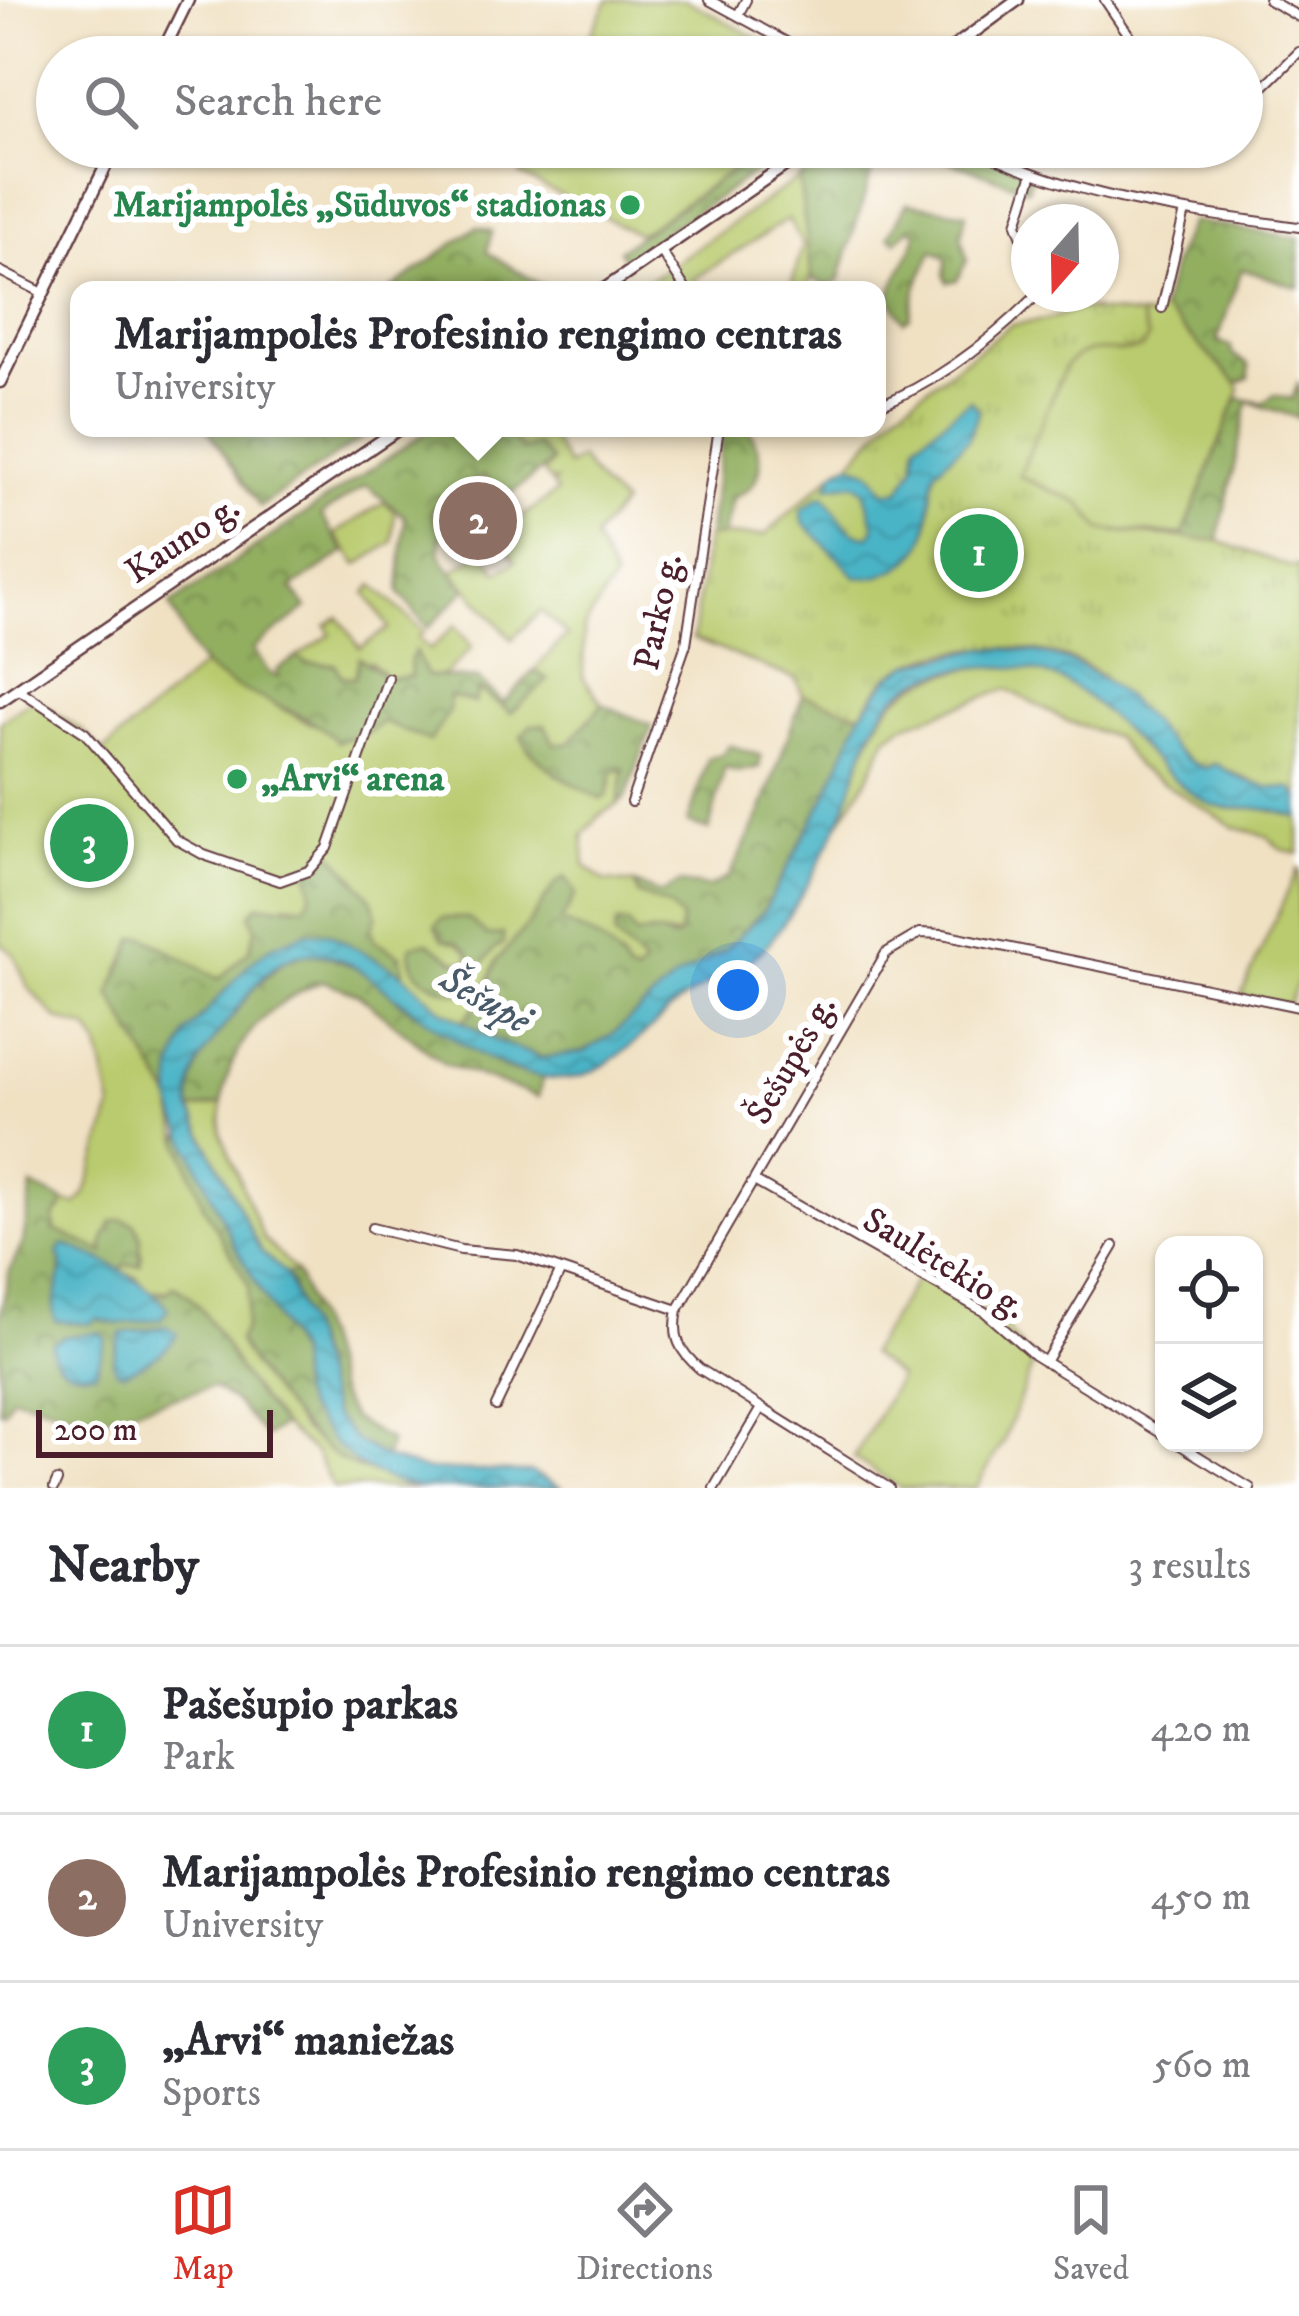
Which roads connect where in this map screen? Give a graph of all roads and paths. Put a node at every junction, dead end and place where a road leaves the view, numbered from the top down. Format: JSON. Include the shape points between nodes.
{"nodes":[{"id":1,"x":188,"y":0,"type":"edge"},
{"id":2,"x":709,"y":0,"type":"edge"},
{"id":3,"x":746,"y":0,"type":"edge"},
{"id":4,"x":1018,"y":0,"type":"edge"},
{"id":5,"x":1105,"y":0,"type":"edge"},
{"id":6,"x":1269,"y":0,"type":"edge"},
{"id":7,"x":738,"y":15,"type":"junction"},
{"id":8,"x":1299,"y":17,"type":"edge"},
{"id":9,"x":170,"y":36,"type":"edge"},
{"id":10,"x":776,"y":36,"type":"edge"},
{"id":11,"x":969,"y":36,"type":"edge"},
{"id":12,"x":1130,"y":36,"type":"edge"},
{"id":13,"x":1299,"y":52,"type":"edge"},
{"id":14,"x":1263,"y":87,"type":"edge"},
{"id":15,"x":106,"y":168,"type":"edge"},
{"id":16,"x":782,"y":168,"type":"edge"},
{"id":17,"x":1021,"y":168,"type":"edge"},
{"id":18,"x":1033,"y":173,"type":"junction"},
{"id":19,"x":1023,"y":204,"type":"edge"},
{"id":20,"x":1185,"y":211,"type":"junction"},
{"id":21,"x":1299,"y":227,"type":"edge"},
{"id":22,"x":661,"y":251,"type":"junction"},
{"id":23,"x":0,"y":271,"type":"edge"},
{"id":24,"x":616,"y":281,"type":"edge"},
{"id":25,"x":680,"y":281,"type":"edge"},
{"id":26,"x":43,"y":293,"type":"junction"},
{"id":27,"x":1162,"y":308,"type":"dead end"},
{"id":28,"x":1016,"y":312,"type":"edge"},
{"id":29,"x":0,"y":382,"type":"edge"},
{"id":30,"x":886,"y":402,"type":"edge"},
{"id":31,"x":387,"y":437,"type":"edge"},
{"id":32,"x":717,"y":437,"type":"edge"},
{"id":33,"x":388,"y":679,"type":"dead end"},
{"id":34,"x":18,"y":688,"type":"junction"},
{"id":35,"x":0,"y":701,"type":"edge"},
{"id":36,"x":631,"y":802,"type":"dead end"},
{"id":37,"x":1299,"y":1007,"type":"edge"},
{"id":38,"x":754,"y":1181,"type":"junction"},
{"id":39,"x":372,"y":1228,"type":"dead end"},
{"id":40,"x":1114,"y":1246,"type":"dead end"},
{"id":41,"x":561,"y":1270,"type":"junction"},
{"id":42,"x":678,"y":1310,"type":"junction"},
{"id":43,"x":1045,"y":1362,"type":"junction"},
{"id":44,"x":496,"y":1406,"type":"dead end"},
{"id":45,"x":761,"y":1408,"type":"junction"},
{"id":46,"x":1155,"y":1429,"type":"edge"},
{"id":47,"x":1192,"y":1452,"type":"edge"},
{"id":48,"x":713,"y":1488,"type":"edge"},
{"id":49,"x":889,"y":1488,"type":"edge"},
{"id":50,"x":1250,"y":1488,"type":"edge"}],
"edges":[{"from":1,"to":9,"type":"main road"},
{"from":2,"to":7,"type":"street"},
{"from":3,"to":7,"type":"street"},
{"from":4,"to":11,"type":"main road"},
{"from":5,"to":12,"type":"street"},
{"from":6,"to":8,"type":"street"},
{"from":7,"to":10,"type":"street"},
{"from":13,"to":14,"type":"street"},
{"from":15,"to":26,"type":"main road"},
{"from":16,"to":22,"type":"main road"},
{"from":17,"to":18,"type":"street"},
{"from":18,"to":19,"type":"street"},
{"from":18,"to":20,"type":"street"},
{"from":20,"to":21,"type":"street"},
{"from":20,"to":27,"type":"street"},
{"from":22,"to":24,"type":"main road"},
{"from":22,"to":25,"type":"street"},
{"from":23,"to":26,"type":"street"},
{"from":26,"to":29,"type":"main road"},
{"from":28,"to":30,"type":"street","via":[[944,371]]},
{"from":31,"to":34,"type":"main road","name":"Kauno g."},
{"from":32,"to":36,"type":"street","name":"Parko g.","via":[[686,644]]},
{"from":33,"to":34,"type":"street","via":[[328,848],[308,871],[280,881],[177,840],[86,733]]},
{"from":34,"to":35,"type":"main road","name":"Kauno g."},
{"from":37,"to":38,"type":"street","name":"Šešupės g.","via":[[920,933],[886,952]]},
{"from":38,"to":42,"type":"street","name":"Šešupės g."},
{"from":38,"to":43,"type":"street","name":"Saulėtekio g.","via":[[985,1312]]},
{"from":39,"to":41,"type":"street"},
{"from":40,"to":43,"type":"street"},
{"from":41,"to":42,"type":"street"},
{"from":41,"to":44,"type":"street"},
{"from":42,"to":45,"type":"street","via":[[679,1348]]},
{"from":43,"to":46,"type":"street","name":"Saulėtekio g."},
{"from":45,"to":48,"type":"street"},
{"from":45,"to":49,"type":"street"},
{"from":47,"to":50,"type":"street"}]}
